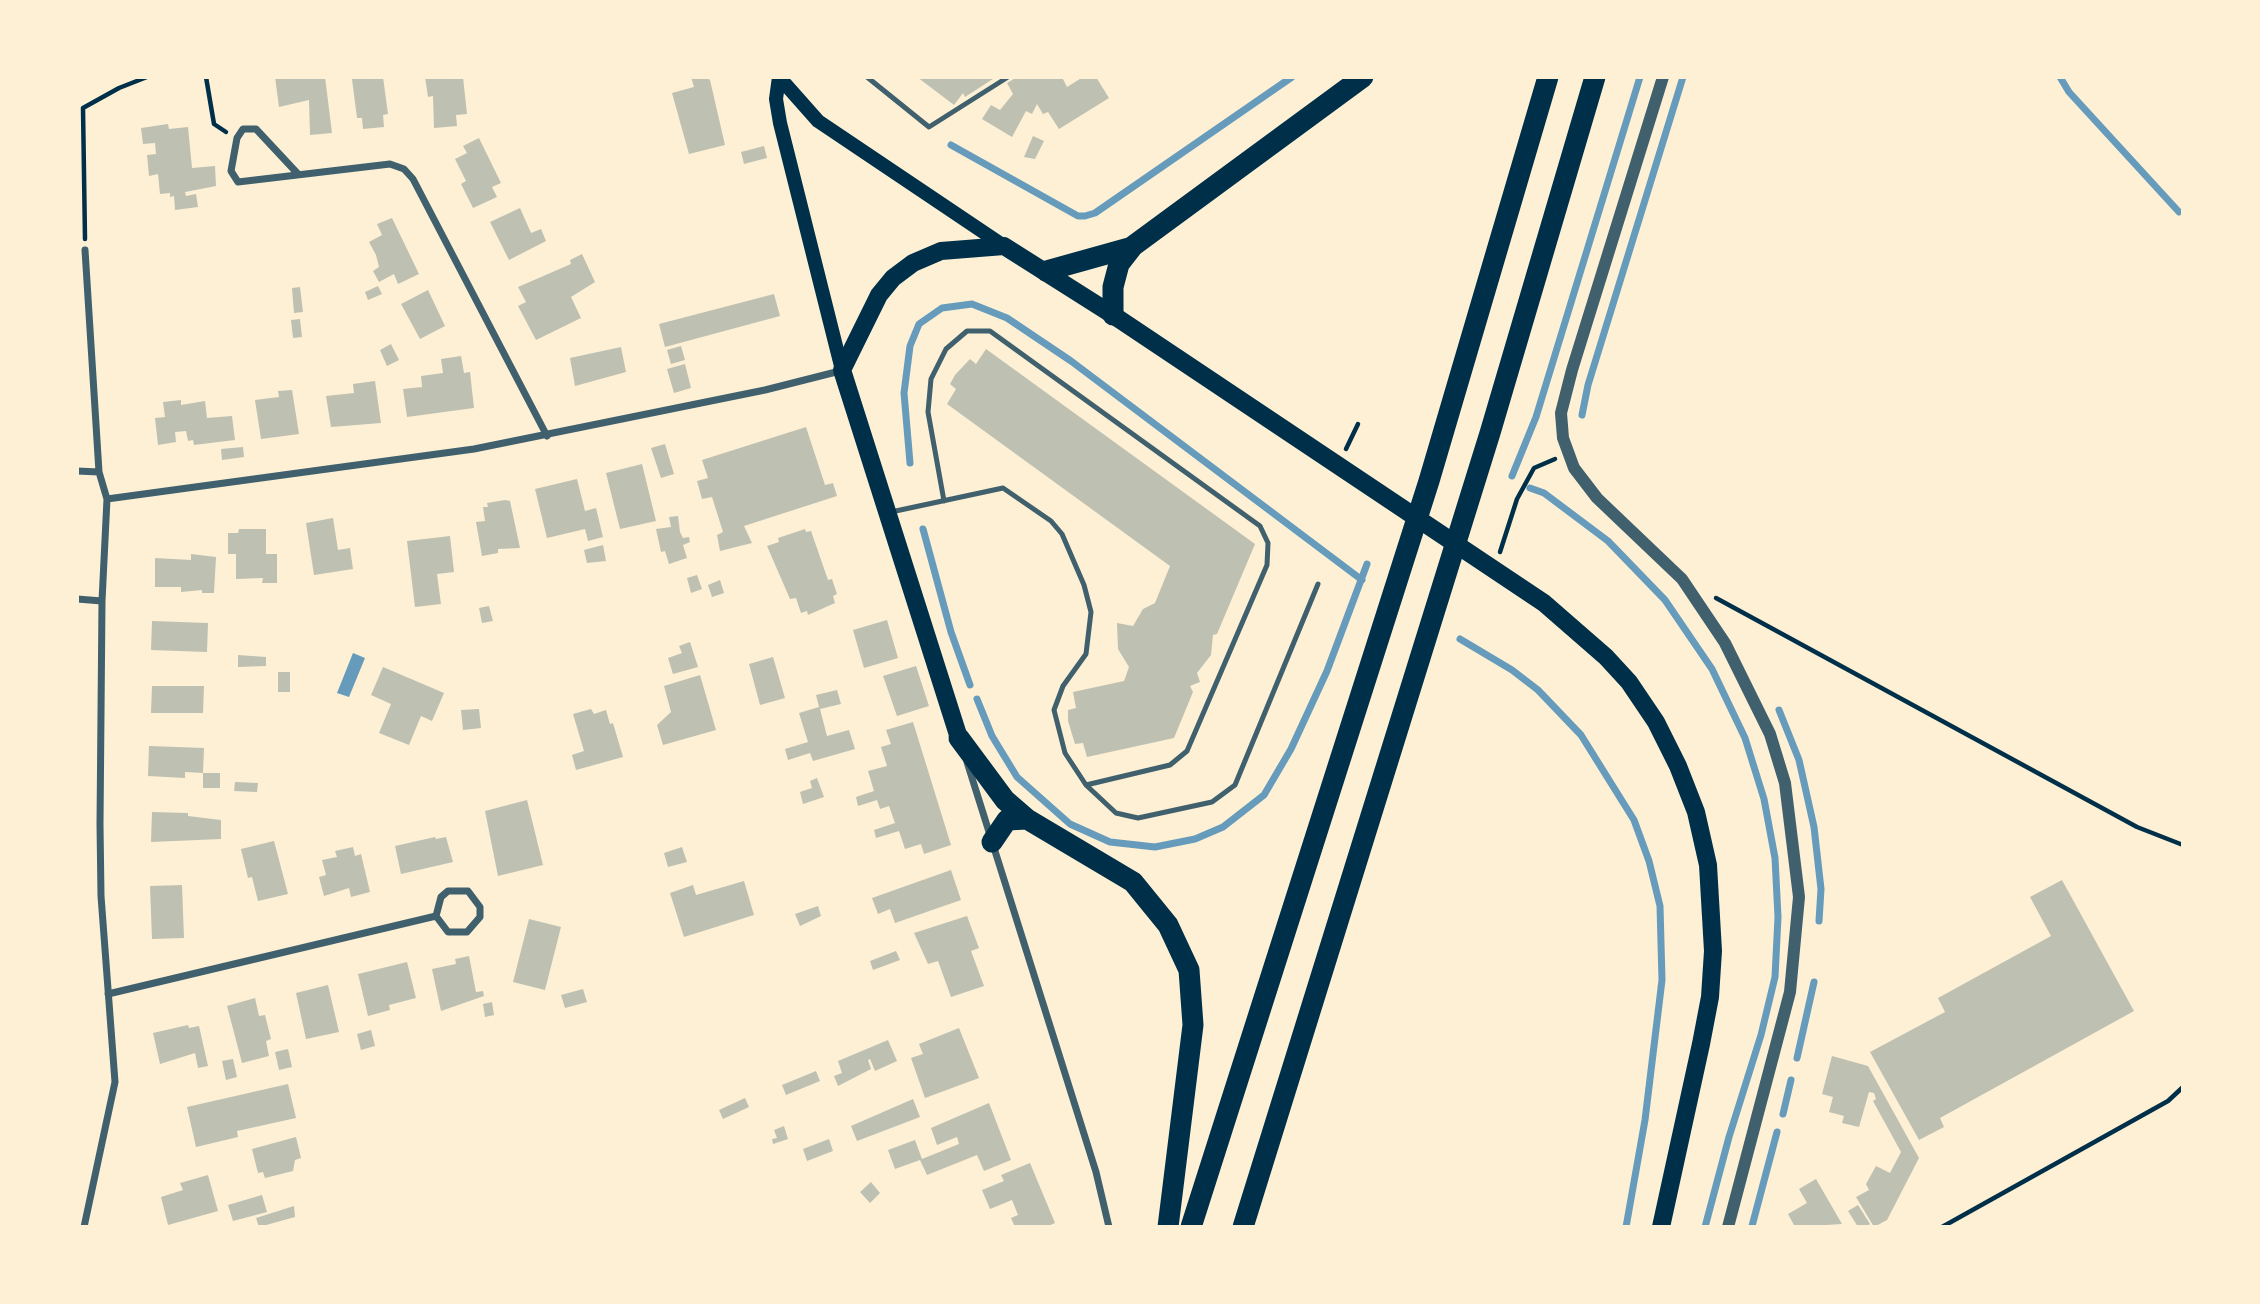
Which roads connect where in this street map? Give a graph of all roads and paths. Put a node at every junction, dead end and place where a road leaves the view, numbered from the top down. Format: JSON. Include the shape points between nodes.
{"nodes":[{"id":1,"x":148,"y":77,"type":"edge"},
{"id":2,"x":206,"y":77,"type":"edge"},
{"id":3,"x":779,"y":77,"type":"edge"},
{"id":4,"x":867,"y":77,"type":"edge"},
{"id":5,"x":1008,"y":77,"type":"edge"},
{"id":6,"x":1363,"y":77,"type":"edge"},
{"id":7,"x":1548,"y":77,"type":"edge"},
{"id":8,"x":1595,"y":77,"type":"edge"},
{"id":9,"x":1663,"y":77,"type":"edge"},
{"id":10,"x":237,"y":138,"type":"junction"},
{"id":11,"x":298,"y":174,"type":"junction"},
{"id":12,"x":1004,"y":246,"type":"junction"},
{"id":13,"x":1133,"y":246,"type":"junction"},
{"id":14,"x":85,"y":250,"type":"joint"},
{"id":15,"x":1046,"y":271,"type":"junction"},
{"id":16,"x":1113,"y":314,"type":"junction"},
{"id":17,"x":842,"y":370,"type":"junction"},
{"id":18,"x":1358,"y":424,"type":"dead end"},
{"id":19,"x":547,"y":436,"type":"junction"},
{"id":20,"x":1568,"y":453,"type":"junction"},
{"id":21,"x":1338,"y":465,"type":"junction"},
{"id":22,"x":77,"y":471,"type":"edge"},
{"id":23,"x":99,"y":472,"type":"junction"},
{"id":24,"x":107,"y":499,"type":"junction"},
{"id":25,"x":944,"y":501,"type":"junction"},
{"id":26,"x":887,"y":513,"type":"junction"},
{"id":27,"x":1487,"y":564,"type":"junction"},
{"id":28,"x":1682,"y":579,"type":"junction"},
{"id":29,"x":1318,"y":584,"type":"dead end"},
{"id":30,"x":77,"y":599,"type":"edge"},
{"id":31,"x":102,"y":601,"type":"junction"},
{"id":32,"x":959,"y":738,"type":"junction"},
{"id":33,"x":1086,"y":785,"type":"junction"},
{"id":34,"x":1027,"y":819,"type":"junction"},
{"id":35,"x":992,"y":842,"type":"junction"},
{"id":36,"x":2183,"y":845,"type":"edge"},
{"id":37,"x":436,"y":916,"type":"junction"},
{"id":38,"x":108,"y":994,"type":"junction"},
{"id":39,"x":2183,"y":1087,"type":"edge"},
{"id":40,"x":84,"y":1227,"type":"edge"},
{"id":41,"x":1109,"y":1227,"type":"edge"},
{"id":42,"x":1168,"y":1227,"type":"edge"},
{"id":43,"x":1191,"y":1227,"type":"edge"},
{"id":44,"x":1243,"y":1227,"type":"edge"},
{"id":45,"x":1661,"y":1227,"type":"edge"},
{"id":46,"x":1728,"y":1227,"type":"edge"},
{"id":47,"x":1942,"y":1227,"type":"edge"}],
"edges":[{"from":1,"to":14,"type":"path","via":[[83,108]]},
{"from":2,"to":10,"type":"path","via":[[214,124]]},
{"from":3,"to":12,"type":"main road","via":[[818,121]]},
{"from":3,"to":17,"type":"main road","via":[[780,123]]},
{"from":4,"to":5,"type":"lane","via":[[929,127]]},
{"from":6,"to":13,"type":"highway"},
{"from":7,"to":43,"type":"highway","via":[[1429,481]]},
{"from":8,"to":44,"type":"highway","via":[[1486,446]]},
{"from":9,"to":20,"type":"street","via":[[1561,413]]},
{"from":10,"to":11,"type":"street","via":[[243,129],[257,129]]},
{"from":10,"to":11,"type":"street","via":[[231,164],[235,181]]},
{"from":11,"to":19,"type":"street","via":[[390,164],[404,169]]},
{"from":12,"to":15,"type":"main road"},
{"from":12,"to":17,"type":"main road","via":[[941,251],[893,278],[879,295]]},
{"from":13,"to":15,"type":"highway"},
{"from":13,"to":16,"type":"highway","via":[[1119,264]]},
{"from":14,"to":23,"type":"street"},
{"from":15,"to":16,"type":"main road"},
{"from":16,"to":21,"type":"main road"},
{"from":17,"to":19,"type":"street"},
{"from":17,"to":26,"type":"main road"},
{"from":18,"to":21,"type":"path"},
{"from":19,"to":24,"type":"street"},
{"from":20,"to":27,"type":"path","via":[[1534,468]]},
{"from":20,"to":28,"type":"street","via":[[1597,498]]},
{"from":21,"to":27,"type":"main road"},
{"from":22,"to":23,"type":"street"},
{"from":23,"to":24,"type":"street"},
{"from":24,"to":31,"type":"street"},
{"from":25,"to":26,"type":"lane"},
{"from":25,"to":33,"type":"lane","via":[[1003,488],[1062,534],[1091,612],[1086,654],[1063,686],[1054,710],[1065,753]]},
{"from":25,"to":33,"type":"lane","via":[[928,412],[931,379],[946,349],[967,331],[990,331],[1260,526],[1268,543],[1267,565],[1187,751],[1170,765]]},
{"from":26,"to":32,"type":"main road"},
{"from":27,"to":45,"type":"main road","via":[[1573,626],[1629,682],[1656,722],[1696,812],[1712,909],[1710,997]]},
{"from":28,"to":36,"type":"path","via":[[2137,827]]},
{"from":28,"to":46,"type":"street","via":[[1725,643],[1770,734],[1785,783],[1799,897],[1790,992]]},
{"from":29,"to":33,"type":"lane","via":[[1235,785],[1212,802],[1138,818],[1116,813]]},
{"from":30,"to":31,"type":"street"},
{"from":31,"to":38,"type":"street","via":[[100,836]]},
{"from":32,"to":34,"type":"highway","via":[[1005,800]]},
{"from":32,"to":35,"type":"street"},
{"from":34,"to":35,"type":"highway","via":[[1007,820]]},
{"from":34,"to":42,"type":"highway","via":[[1133,882],[1168,925],[1189,970],[1193,1024]]},
{"from":35,"to":41,"type":"street","via":[[1096,1172]]},
{"from":37,"to":37,"type":"street","via":[[448,932],[457,934],[475,926],[480,906],[468,891],[448,891],[440,897]]},
{"from":37,"to":38,"type":"street"},
{"from":38,"to":40,"type":"street","via":[[115,1082]]},
{"from":39,"to":47,"type":"path","via":[[2168,1101]]}]}
